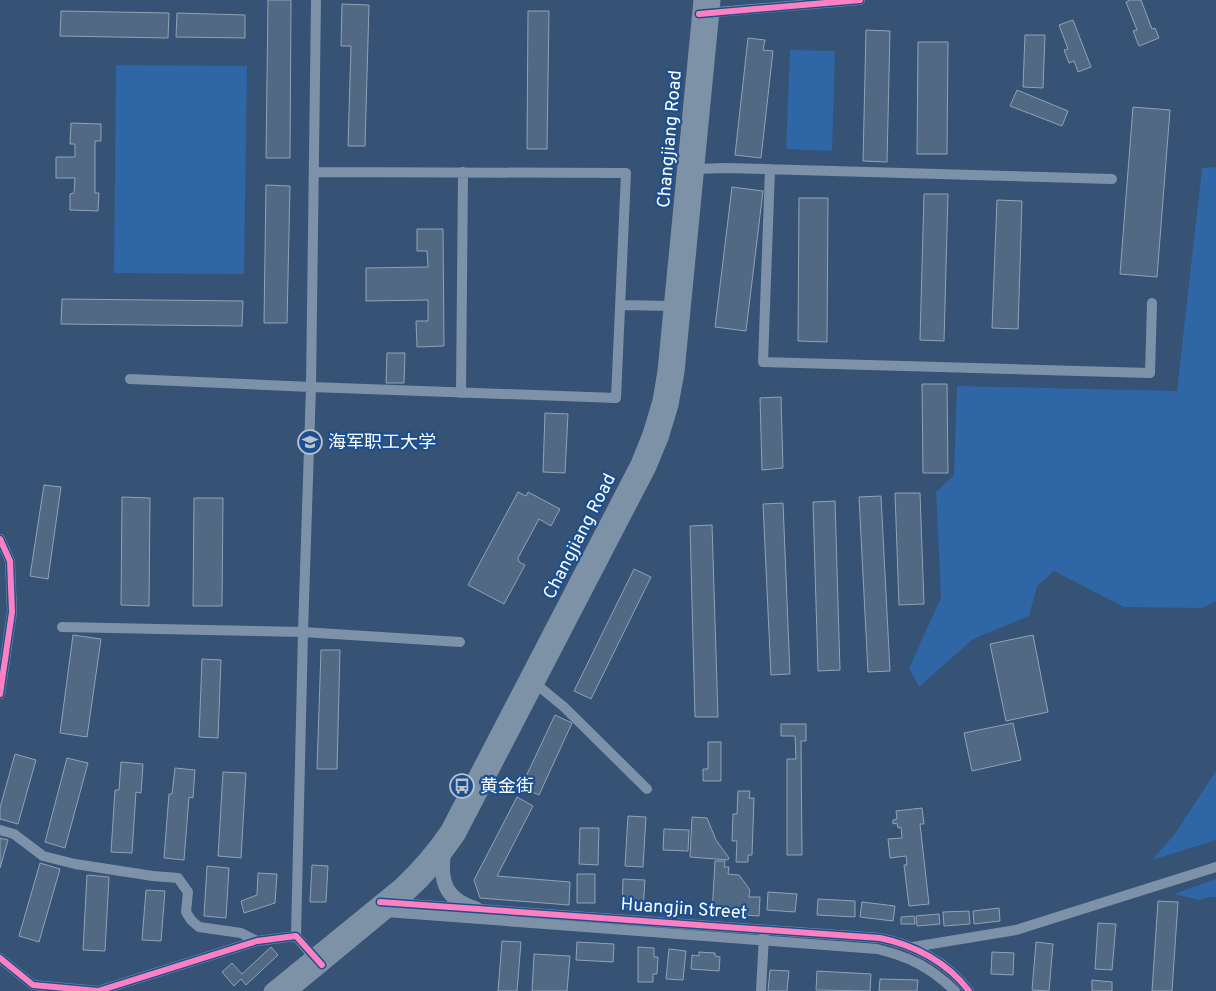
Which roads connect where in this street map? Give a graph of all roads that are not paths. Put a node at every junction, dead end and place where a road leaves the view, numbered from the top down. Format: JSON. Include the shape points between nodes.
{"nodes":[{"id":1,"x":316,"y":0,"type":"edge"},
{"id":2,"x":860,"y":0,"type":"edge"},
{"id":3,"x":706,"y":7,"type":"edge"},
{"id":4,"x":696,"y":169,"type":"junction"},
{"id":5,"x":770,"y":170,"type":"junction"},
{"id":6,"x":314,"y":172,"type":"junction"},
{"id":7,"x":462,"y":172,"type":"junction"},
{"id":8,"x":1112,"y":179,"type":"dead end"},
{"id":9,"x":1152,"y":303,"type":"dead end"},
{"id":10,"x":620,"y":305,"type":"junction"},
{"id":11,"x":671,"y":306,"type":"junction"},
{"id":12,"x":130,"y":379,"type":"dead end"},
{"id":13,"x":311,"y":387,"type":"junction"},
{"id":14,"x":461,"y":392,"type":"junction"},
{"id":15,"x":0,"y":538,"type":"edge"},
{"id":16,"x":62,"y":627,"type":"dead end"},
{"id":17,"x":303,"y":632,"type":"junction"},
{"id":18,"x":460,"y":642,"type":"dead end"},
{"id":19,"x":536,"y":684,"type":"junction"},
{"id":20,"x":0,"y":694,"type":"edge"},
{"id":21,"x":647,"y":789,"type":"dead end"},
{"id":22,"x":0,"y":830,"type":"edge"},
{"id":23,"x":443,"y":857,"type":"junction"},
{"id":24,"x":1216,"y":867,"type":"edge"},
{"id":25,"x":388,"y":906,"type":"junction"},
{"id":26,"x":476,"y":909,"type":"junction"},
{"id":27,"x":764,"y":929,"type":"junction"},
{"id":28,"x":296,"y":936,"type":"junction"},
{"id":29,"x":764,"y":940,"type":"junction"},
{"id":30,"x":257,"y":941,"type":"junction"},
{"id":31,"x":913,"y":947,"type":"junction"},
{"id":32,"x":0,"y":958,"type":"edge"},
{"id":33,"x":908,"y":958,"type":"junction"},
{"id":34,"x":318,"y":961,"type":"junction"},
{"id":35,"x":271,"y":991,"type":"edge"},
{"id":36,"x":290,"y":991,"type":"edge"},
{"id":37,"x":761,"y":991,"type":"edge"},
{"id":38,"x":955,"y":991,"type":"edge"},
{"id":39,"x":969,"y":991,"type":"edge"}],
"edges":[{"from":1,"to":6,"type":"street"},
{"from":2,"to":3,"type":"street"},
{"from":3,"to":4,"type":"highway","name":"Changjiang Road"},
{"from":3,"to":11,"type":"highway","name":"Changjiang Road"},
{"from":4,"to":5,"type":"street"},
{"from":4,"to":19,"type":"highway","name":"Changjiang Road","via":[[677,372],[661,438]]},
{"from":5,"to":8,"type":"street"},
{"from":5,"to":9,"type":"street","via":[[763,362],[1150,373]]},
{"from":6,"to":7,"type":"street"},
{"from":6,"to":13,"type":"street"},
{"from":7,"to":10,"type":"street","via":[[626,173]]},
{"from":7,"to":14,"type":"street"},
{"from":10,"to":11,"type":"street"},
{"from":10,"to":14,"type":"street","via":[[616,398]]},
{"from":11,"to":25,"type":"highway","name":"Changjiang Road","via":[[660,401],[638,464],[448,830],[434,851],[401,885]]},
{"from":12,"to":13,"type":"street"},
{"from":13,"to":14,"type":"street"},
{"from":13,"to":17,"type":"street"},
{"from":15,"to":20,"type":"street","via":[[10,561],[12,612]]},
{"from":16,"to":17,"type":"street"},
{"from":17,"to":18,"type":"street"},
{"from":17,"to":28,"type":"street"},
{"from":19,"to":21,"type":"street","via":[[564,706]]},
{"from":19,"to":23,"type":"highway","name":"Changjiang Road","via":[[458,835]]},
{"from":22,"to":30,"type":"street","via":[[14,834],[43,856],[75,864],[178,878],[188,892],[186,912],[199,927],[241,932]]},
{"from":23,"to":25,"type":"highway","name":"Changjiang Road","via":[[428,875]]},
{"from":23,"to":26,"type":"highway","via":[[442,869],[448,891],[464,905]]},
{"from":24,"to":31,"type":"street","via":[[1016,930]]},
{"from":25,"to":26,"type":"street","name":"Huangjin Street"},
{"from":25,"to":29,"type":"street","name":"Huangjin Street"},
{"from":25,"to":34,"type":"highway","name":"Changjiang Road"},
{"from":26,"to":27,"type":"street","name":"Huangjin Street"},
{"from":27,"to":29,"type":"street"},
{"from":27,"to":31,"type":"street","name":"Huangjin Street","via":[[880,938]]},
{"from":28,"to":30,"type":"street"},
{"from":28,"to":34,"type":"street"},
{"from":29,"to":33,"type":"street","name":"Huangjin Street","via":[[877,949]]},
{"from":29,"to":37,"type":"street"},
{"from":30,"to":32,"type":"street","via":[[98,991],[34,985]]},
{"from":31,"to":33,"type":"street"},
{"from":31,"to":39,"type":"street","name":"Huangjin Street","via":[[949,970]]},
{"from":33,"to":38,"type":"street","name":"Huangjin Street","via":[[941,977]]},
{"from":34,"to":35,"type":"highway","name":"Changjiang Road"},
{"from":34,"to":36,"type":"highway","name":"Changjiang Road"}]}
